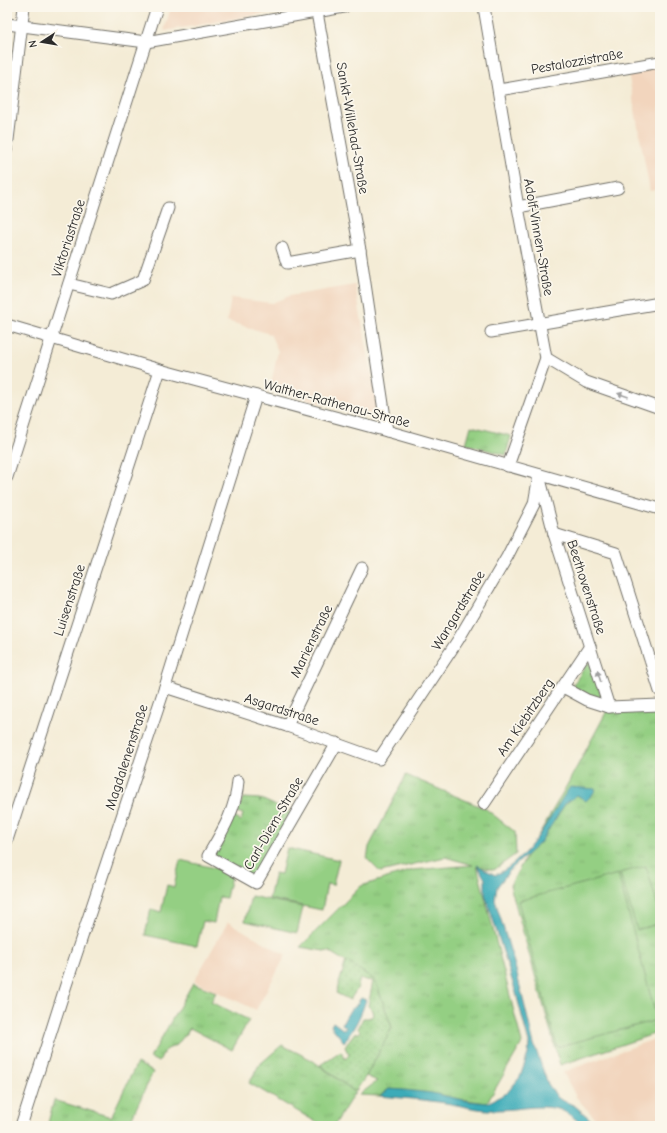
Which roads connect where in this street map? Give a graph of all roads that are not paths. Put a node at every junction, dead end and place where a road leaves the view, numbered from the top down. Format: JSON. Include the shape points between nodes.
{"nodes":[{"id":1,"x":24,"y":7,"type":"edge"},
{"id":2,"x":157,"y":7,"type":"edge"},
{"id":3,"x":344,"y":7,"type":"edge"},
{"id":4,"x":484,"y":7,"type":"edge"},
{"id":5,"x":317,"y":9,"type":"edge"},
{"id":6,"x":7,"y":24,"type":"edge"},
{"id":7,"x":21,"y":26,"type":"junction"},
{"id":8,"x":146,"y":42,"type":"junction"},
{"id":9,"x":660,"y":62,"type":"edge"},
{"id":10,"x":499,"y":90,"type":"junction"},
{"id":11,"x":7,"y":148,"type":"edge"},
{"id":12,"x":618,"y":188,"type":"dead end"},
{"id":13,"x":518,"y":207,"type":"junction"},
{"id":14,"x":168,"y":208,"type":"dead end"},
{"id":15,"x":282,"y":248,"type":"dead end"},
{"id":16,"x":360,"y":250,"type":"junction"},
{"id":17,"x":69,"y":284,"type":"junction"},
{"id":18,"x":660,"y":303,"type":"edge"},
{"id":19,"x":539,"y":324,"type":"junction"},
{"id":20,"x":7,"y":325,"type":"edge"},
{"id":21,"x":491,"y":332,"type":"dead end"},
{"id":22,"x":52,"y":339,"type":"junction"},
{"id":23,"x":546,"y":358,"type":"junction"},
{"id":24,"x":160,"y":370,"type":"junction"},
{"id":25,"x":256,"y":396,"type":"junction"},
{"id":26,"x":660,"y":408,"type":"edge"},
{"id":27,"x":387,"y":431,"type":"junction"},
{"id":28,"x":508,"y":466,"type":"junction"},
{"id":29,"x":539,"y":475,"type":"junction"},
{"id":30,"x":7,"y":477,"type":"edge"},
{"id":31,"x":660,"y":509,"type":"edge"},
{"id":32,"x":554,"y":534,"type":"junction"},
{"id":33,"x":362,"y":568,"type":"dead end"},
{"id":34,"x":590,"y":646,"type":"junction"},
{"id":35,"x":165,"y":687,"type":"junction"},
{"id":36,"x":563,"y":687,"type":"junction"},
{"id":37,"x":660,"y":692,"type":"edge"},
{"id":38,"x":660,"y":705,"type":"edge"},
{"id":39,"x":609,"y":707,"type":"junction"},
{"id":40,"x":287,"y":726,"type":"junction"},
{"id":41,"x":337,"y":743,"type":"junction"},
{"id":42,"x":385,"y":752,"type":"joint"},
{"id":43,"x":238,"y":782,"type":"dead end"},
{"id":44,"x":484,"y":804,"type":"dead end"},
{"id":45,"x":7,"y":840,"type":"edge"},
{"id":46,"x":21,"y":1126,"type":"edge"}],
"edges":[{"from":1,"to":7,"type":"street"},
{"from":2,"to":8,"type":"street","name":"Viktoriastraße"},
{"from":3,"to":5,"type":"street"},
{"from":4,"to":10,"type":"street","name":"Adolf-Vinnen-Straße"},
{"from":5,"to":8,"type":"street"},
{"from":5,"to":16,"type":"street","name":"Sankt-Willehad-Straße"},
{"from":6,"to":7,"type":"street"},
{"from":7,"to":8,"type":"street"},
{"from":7,"to":11,"type":"street"},
{"from":8,"to":17,"type":"street","name":"Viktoriastraße"},
{"from":9,"to":10,"type":"street","name":"Pestalozzistraße"},
{"from":10,"to":13,"type":"street","name":"Adolf-Vinnen-Straße"},
{"from":12,"to":13,"type":"street"},
{"from":13,"to":19,"type":"street","name":"Adolf-Vinnen-Straße"},
{"from":14,"to":17,"type":"street","via":[[143,280],[112,294]]},
{"from":15,"to":16,"type":"street","via":[[287,263]]},
{"from":16,"to":27,"type":"street","name":"Sankt-Willehad-Straße"},
{"from":17,"to":22,"type":"street","name":"Viktoriastraße"},
{"from":18,"to":19,"type":"street"},
{"from":19,"to":21,"type":"street"},
{"from":19,"to":23,"type":"street","name":"Adolf-Vinnen-Straße"},
{"from":20,"to":22,"type":"street","name":"Walther-Rathenau-Straße"},
{"from":22,"to":24,"type":"street","name":"Walther-Rathenau-Straße"},
{"from":22,"to":30,"type":"street","name":"Viktoriastraße"},
{"from":26,"to":23,"type":"street","one_way":true,"via":[[586,382]]},
{"from":23,"to":28,"type":"street"},
{"from":24,"to":25,"type":"street","name":"Walther-Rathenau-Straße"},
{"from":24,"to":45,"type":"street","name":"Luisenstraße"},
{"from":25,"to":27,"type":"street","name":"Walther-Rathenau-Straße"},
{"from":25,"to":35,"type":"street","name":"Magdalenenstraße"},
{"from":27,"to":28,"type":"street","name":"Walther-Rathenau-Straße"},
{"from":28,"to":29,"type":"street","name":"Walther-Rathenau-Straße"},
{"from":29,"to":31,"type":"street","name":"Walther-Rathenau-Straße"},
{"from":29,"to":32,"type":"street","name":"Beethovenstraße"},
{"from":29,"to":42,"type":"street","name":"Wangardstraße","via":[[534,504],[507,557],[458,640]]},
{"from":32,"to":34,"type":"street","name":"Beethovenstraße"},
{"from":32,"to":37,"type":"street","via":[[616,553]]},
{"from":33,"to":40,"type":"street","name":"Marienstraße"},
{"from":34,"to":36,"type":"street","name":"Am Kiebitzberg"},
{"from":39,"to":34,"type":"street","name":"Beethovenstraße","one_way":true},
{"from":35,"to":40,"type":"street","name":"Asgardstraße"},
{"from":35,"to":46,"type":"street","name":"Magdalenenstraße"},
{"from":36,"to":39,"type":"street","via":[[587,700]]},
{"from":36,"to":44,"type":"street","name":"Am Kiebitzberg"},
{"from":38,"to":39,"type":"street"},
{"from":40,"to":41,"type":"street","name":"Asgardstraße"},
{"from":41,"to":42,"type":"street","name":"Asgardstraße","via":[[379,759]]},
{"from":41,"to":43,"type":"street","name":"Carl-Diem-Straße","via":[[256,883],[208,856],[228,821],[237,795]]}]}
